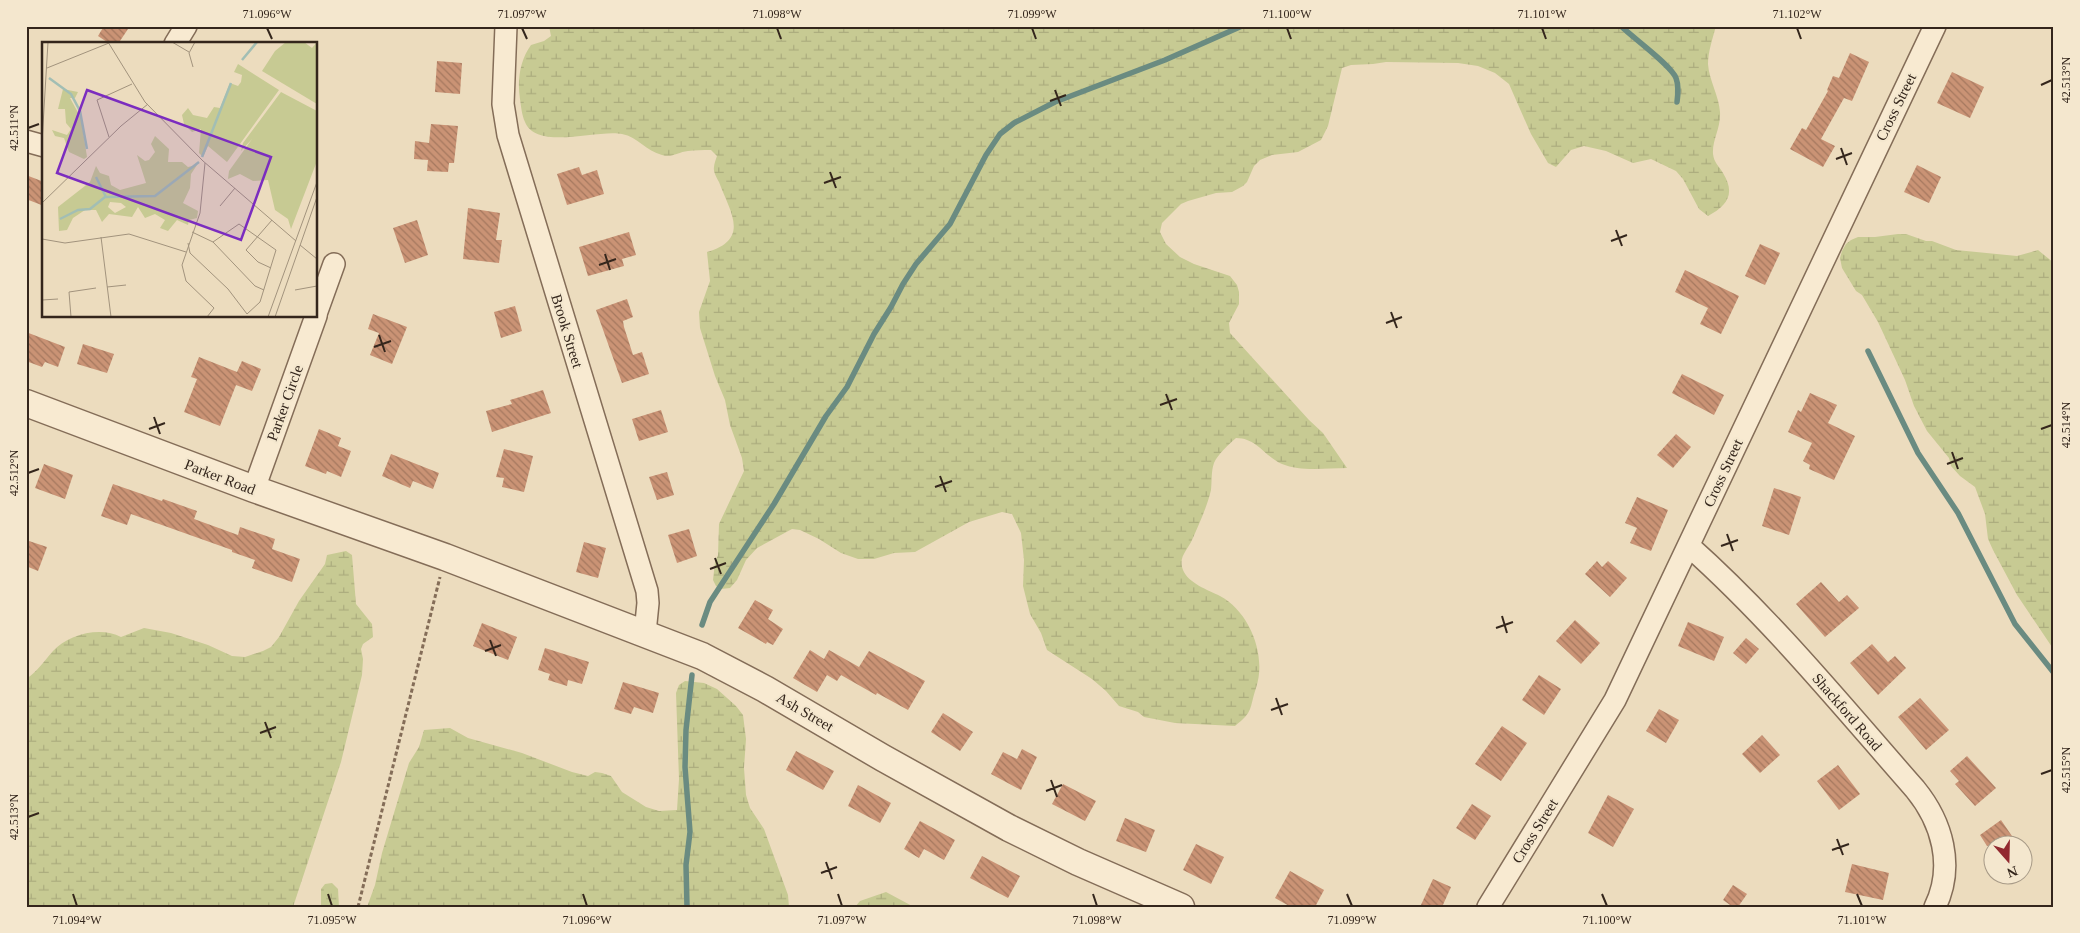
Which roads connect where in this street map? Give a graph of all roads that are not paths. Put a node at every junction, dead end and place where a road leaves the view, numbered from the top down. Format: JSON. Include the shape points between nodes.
{"nodes":[{"id":1,"x":186,"y":26,"type":"edge"},
{"id":2,"x":506,"y":26,"type":"edge"},
{"id":3,"x":1935,"y":26,"type":"edge"},
{"id":4,"x":176,"y":42,"type":"edge"},
{"id":5,"x":26,"y":141,"type":"edge"},
{"id":6,"x":42,"y":145,"type":"edge"},
{"id":7,"x":334,"y":264,"type":"dead end"},
{"id":8,"x":318,"y":309,"type":"edge"},
{"id":9,"x":315,"y":318,"type":"edge"},
{"id":10,"x":26,"y":403,"type":"edge"},
{"id":11,"x":254,"y":490,"type":"junction"},
{"id":12,"x":414,"y":546,"type":"joint"},
{"id":13,"x":1689,"y":546,"type":"junction"},
{"id":14,"x":645,"y":633,"type":"junction"},
{"id":15,"x":1182,"y":907,"type":"edge"},
{"id":16,"x":1488,"y":907,"type":"edge"},
{"id":17,"x":1936,"y":907,"type":"edge"}],
"edges":[{"from":1,"to":4,"type":"street"},
{"from":2,"to":14,"type":"street","name":"Brook Street","via":[[503,104],[508,135],[647,591]]},
{"from":3,"to":13,"type":"street","name":"Cross Street"},
{"from":5,"to":6,"type":"street"},
{"from":7,"to":8,"type":"street","name":"Parker Circle"},
{"from":9,"to":11,"type":"street","name":"Parker Circle"},
{"from":10,"to":11,"type":"street","name":"Parker Road"},
{"from":11,"to":12,"type":"street","name":"Parker Road"},
{"from":12,"to":14,"type":"street","name":"Ash Street"},
{"from":13,"to":16,"type":"street","name":"Cross Street","via":[[1615,700]]},
{"from":13,"to":17,"type":"street","name":"Shackford Road","via":[[1783,639],[1929,808],[1939,828],[1945,856]]},
{"from":14,"to":15,"type":"street","name":"Ash Street","via":[[702,656],[765,689],[1043,846]]}]}
